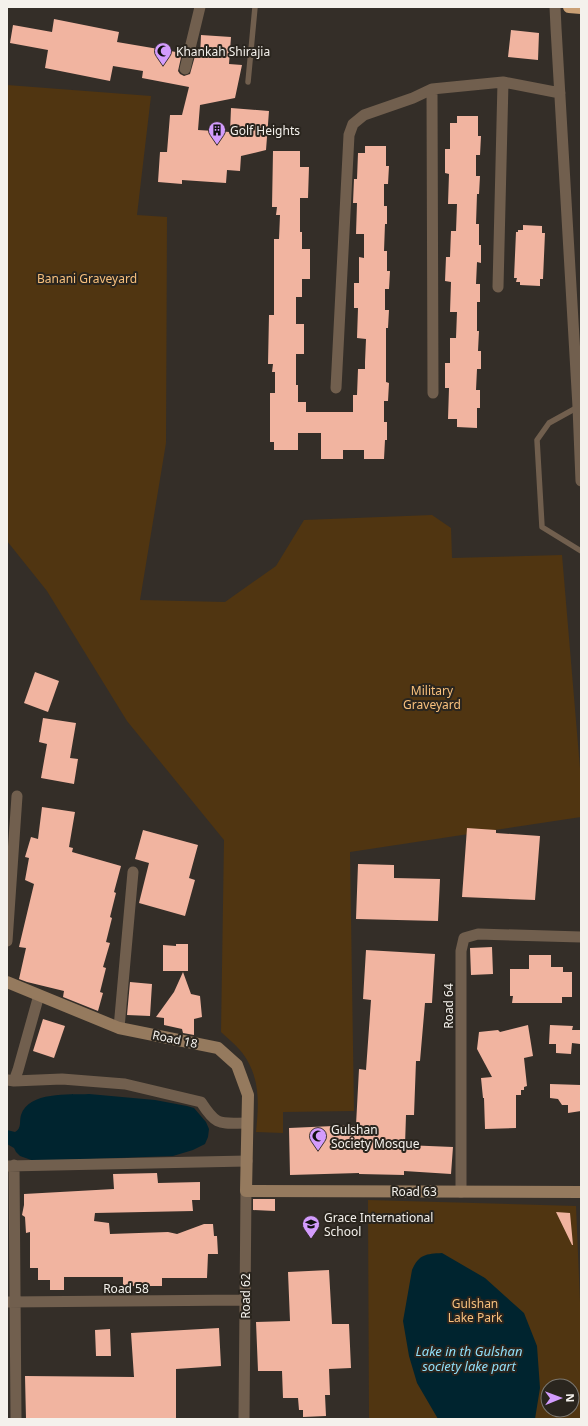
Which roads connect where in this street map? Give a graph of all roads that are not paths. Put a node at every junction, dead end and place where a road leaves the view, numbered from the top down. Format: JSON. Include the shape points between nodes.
{"nodes":[{"id":1,"x":200,"y":7,"type":"edge"},
{"id":2,"x":255,"y":7,"type":"edge"},
{"id":3,"x":556,"y":7,"type":"edge"},
{"id":4,"x":569,"y":7,"type":"edge"},
{"id":5,"x":581,"y":8,"type":"edge"},
{"id":6,"x":185,"y":69,"type":"dead end"},
{"id":7,"x":248,"y":82,"type":"dead end"},
{"id":8,"x":503,"y":82,"type":"junction"},
{"id":9,"x":432,"y":89,"type":"junction"},
{"id":10,"x":560,"y":93,"type":"junction"},
{"id":11,"x":498,"y":286,"type":"dead end"},
{"id":12,"x":336,"y":388,"type":"dead end"},
{"id":13,"x":433,"y":393,"type":"dead end"},
{"id":14,"x":578,"y":407,"type":"junction"},
{"id":15,"x":581,"y":481,"type":"edge"},
{"id":16,"x":581,"y":551,"type":"edge"},
{"id":17,"x":17,"y":796,"type":"dead end"},
{"id":18,"x":133,"y":872,"type":"dead end"},
{"id":19,"x":581,"y":937,"type":"edge"},
{"id":20,"x":7,"y":941,"type":"edge"},
{"id":21,"x":7,"y":982,"type":"edge"},
{"id":22,"x":40,"y":995,"type":"junction"},
{"id":23,"x":119,"y":1028,"type":"junction"},
{"id":24,"x":10,"y":1081,"type":"edge"},
{"id":25,"x":248,"y":1123,"type":"junction"},
{"id":26,"x":11,"y":1166,"type":"edge"},
{"id":27,"x":246,"y":1166,"type":"junction"},
{"id":28,"x":246,"y":1191,"type":"junction"},
{"id":29,"x":461,"y":1192,"type":"junction"},
{"id":30,"x":581,"y":1192,"type":"edge"},
{"id":31,"x":245,"y":1300,"type":"junction"},
{"id":32,"x":12,"y":1302,"type":"edge"},
{"id":33,"x":16,"y":1419,"type":"edge"},
{"id":34,"x":244,"y":1419,"type":"edge"}],
"edges":[{"from":1,"to":6,"type":"street"},
{"from":2,"to":7,"type":"lane"},
{"from":3,"to":10,"type":"street"},
{"from":4,"to":5,"type":"highway"},
{"from":8,"to":9,"type":"street"},
{"from":8,"to":10,"type":"street"},
{"from":8,"to":11,"type":"street"},
{"from":9,"to":12,"type":"street","via":[[364,116],[353,124],[350,135]]},
{"from":9,"to":13,"type":"street"},
{"from":10,"to":14,"type":"street"},
{"from":14,"to":15,"type":"street"},
{"from":14,"to":16,"type":"lane","via":[[549,422],[537,440],[542,527]]},
{"from":17,"to":20,"type":"street"},
{"from":18,"to":23,"type":"street"},
{"from":19,"to":29,"type":"street","name":"Road 64","via":[[478,934],[464,938],[461,951]]},
{"from":21,"to":22,"type":"street","name":"Road 18"},
{"from":22,"to":23,"type":"street","name":"Road 18"},
{"from":22,"to":24,"type":"street","via":[[18,1070]]},
{"from":23,"to":25,"type":"street","name":"Road 18","via":[[218,1048],[237,1065],[248,1095]]},
{"from":24,"to":25,"type":"street","via":[[62,1079],[125,1084],[201,1102],[213,1119],[223,1123]]},
{"from":25,"to":27,"type":"street","name":"Road 18"},
{"from":26,"to":27,"type":"street"},
{"from":26,"to":32,"type":"street"},
{"from":27,"to":28,"type":"street","name":"Road 62"},
{"from":28,"to":29,"type":"street","name":"Road 63"},
{"from":28,"to":31,"type":"street","name":"Road 62"},
{"from":29,"to":30,"type":"street","name":"Road 63"},
{"from":31,"to":32,"type":"street","name":"Road 58"},
{"from":31,"to":34,"type":"street","name":"Road 62"},
{"from":32,"to":33,"type":"street"}]}
